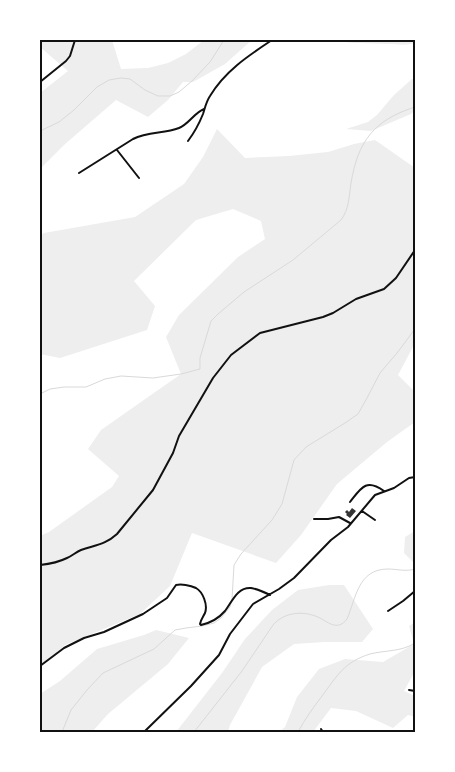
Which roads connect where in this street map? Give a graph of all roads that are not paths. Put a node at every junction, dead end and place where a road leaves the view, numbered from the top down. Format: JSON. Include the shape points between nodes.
{"nodes":[{"id":1,"x":75,"y":40,"type":"edge"},
{"id":2,"x":272,"y":40,"type":"edge"},
{"id":3,"x":40,"y":82,"type":"edge"},
{"id":4,"x":204,"y":109,"type":"junction"},
{"id":5,"x":188,"y":141,"type":"dead end"},
{"id":6,"x":117,"y":150,"type":"junction"},
{"id":7,"x":79,"y":173,"type":"dead end"},
{"id":8,"x":139,"y":178,"type":"dead end"},
{"id":9,"x":415,"y":250,"type":"edge"},
{"id":10,"x":415,"y":477,"type":"edge"},
{"id":11,"x":384,"y":492,"type":"junction"},
{"id":12,"x":350,"y":502,"type":"dead end"},
{"id":13,"x":362,"y":511,"type":"junction"},
{"id":14,"x":314,"y":519,"type":"dead end"},
{"id":15,"x":375,"y":520,"type":"dead end"},
{"id":16,"x":350,"y":524,"type":"junction"},
{"id":17,"x":40,"y":565,"type":"edge"},
{"id":18,"x":415,"y":591,"type":"edge"},
{"id":19,"x":270,"y":595,"type":"junction"},
{"id":20,"x":388,"y":611,"type":"dead end"},
{"id":21,"x":40,"y":666,"type":"edge"},
{"id":22,"x":409,"y":690,"type":"dead end"},
{"id":23,"x":415,"y":691,"type":"edge"},
{"id":24,"x":144,"y":732,"type":"edge"}],
"edges":[{"from":1,"to":3,"type":"street","via":[[66,61]]},
{"from":2,"to":4,"type":"street","via":[[226,74]]},
{"from":4,"to":5,"type":"street"},
{"from":4,"to":6,"type":"street","via":[[179,128],[142,135]]},
{"from":6,"to":7,"type":"street"},
{"from":6,"to":8,"type":"street"},
{"from":9,"to":17,"type":"street","via":[[396,278],[384,289],[356,299],[323,317],[260,333],[239,348],[212,378],[153,490],[117,534],[99,546]]},
{"from":10,"to":11,"type":"street"},
{"from":11,"to":12,"type":"street","via":[[366,485]]},
{"from":11,"to":13,"type":"street","via":[[374,496]]},
{"from":13,"to":15,"type":"street"},
{"from":13,"to":16,"type":"street"},
{"from":14,"to":16,"type":"street","via":[[340,517]]},
{"from":16,"to":19,"type":"street","via":[[294,578]]},
{"from":18,"to":20,"type":"street"},
{"from":19,"to":21,"type":"street","via":[[249,588],[243,590],[224,613],[201,625],[206,607],[201,594],[196,588],[176,585],[167,598],[143,614],[64,648]]},
{"from":19,"to":24,"type":"street","via":[[253,604],[219,655]]},
{"from":22,"to":23,"type":"street"}]}
